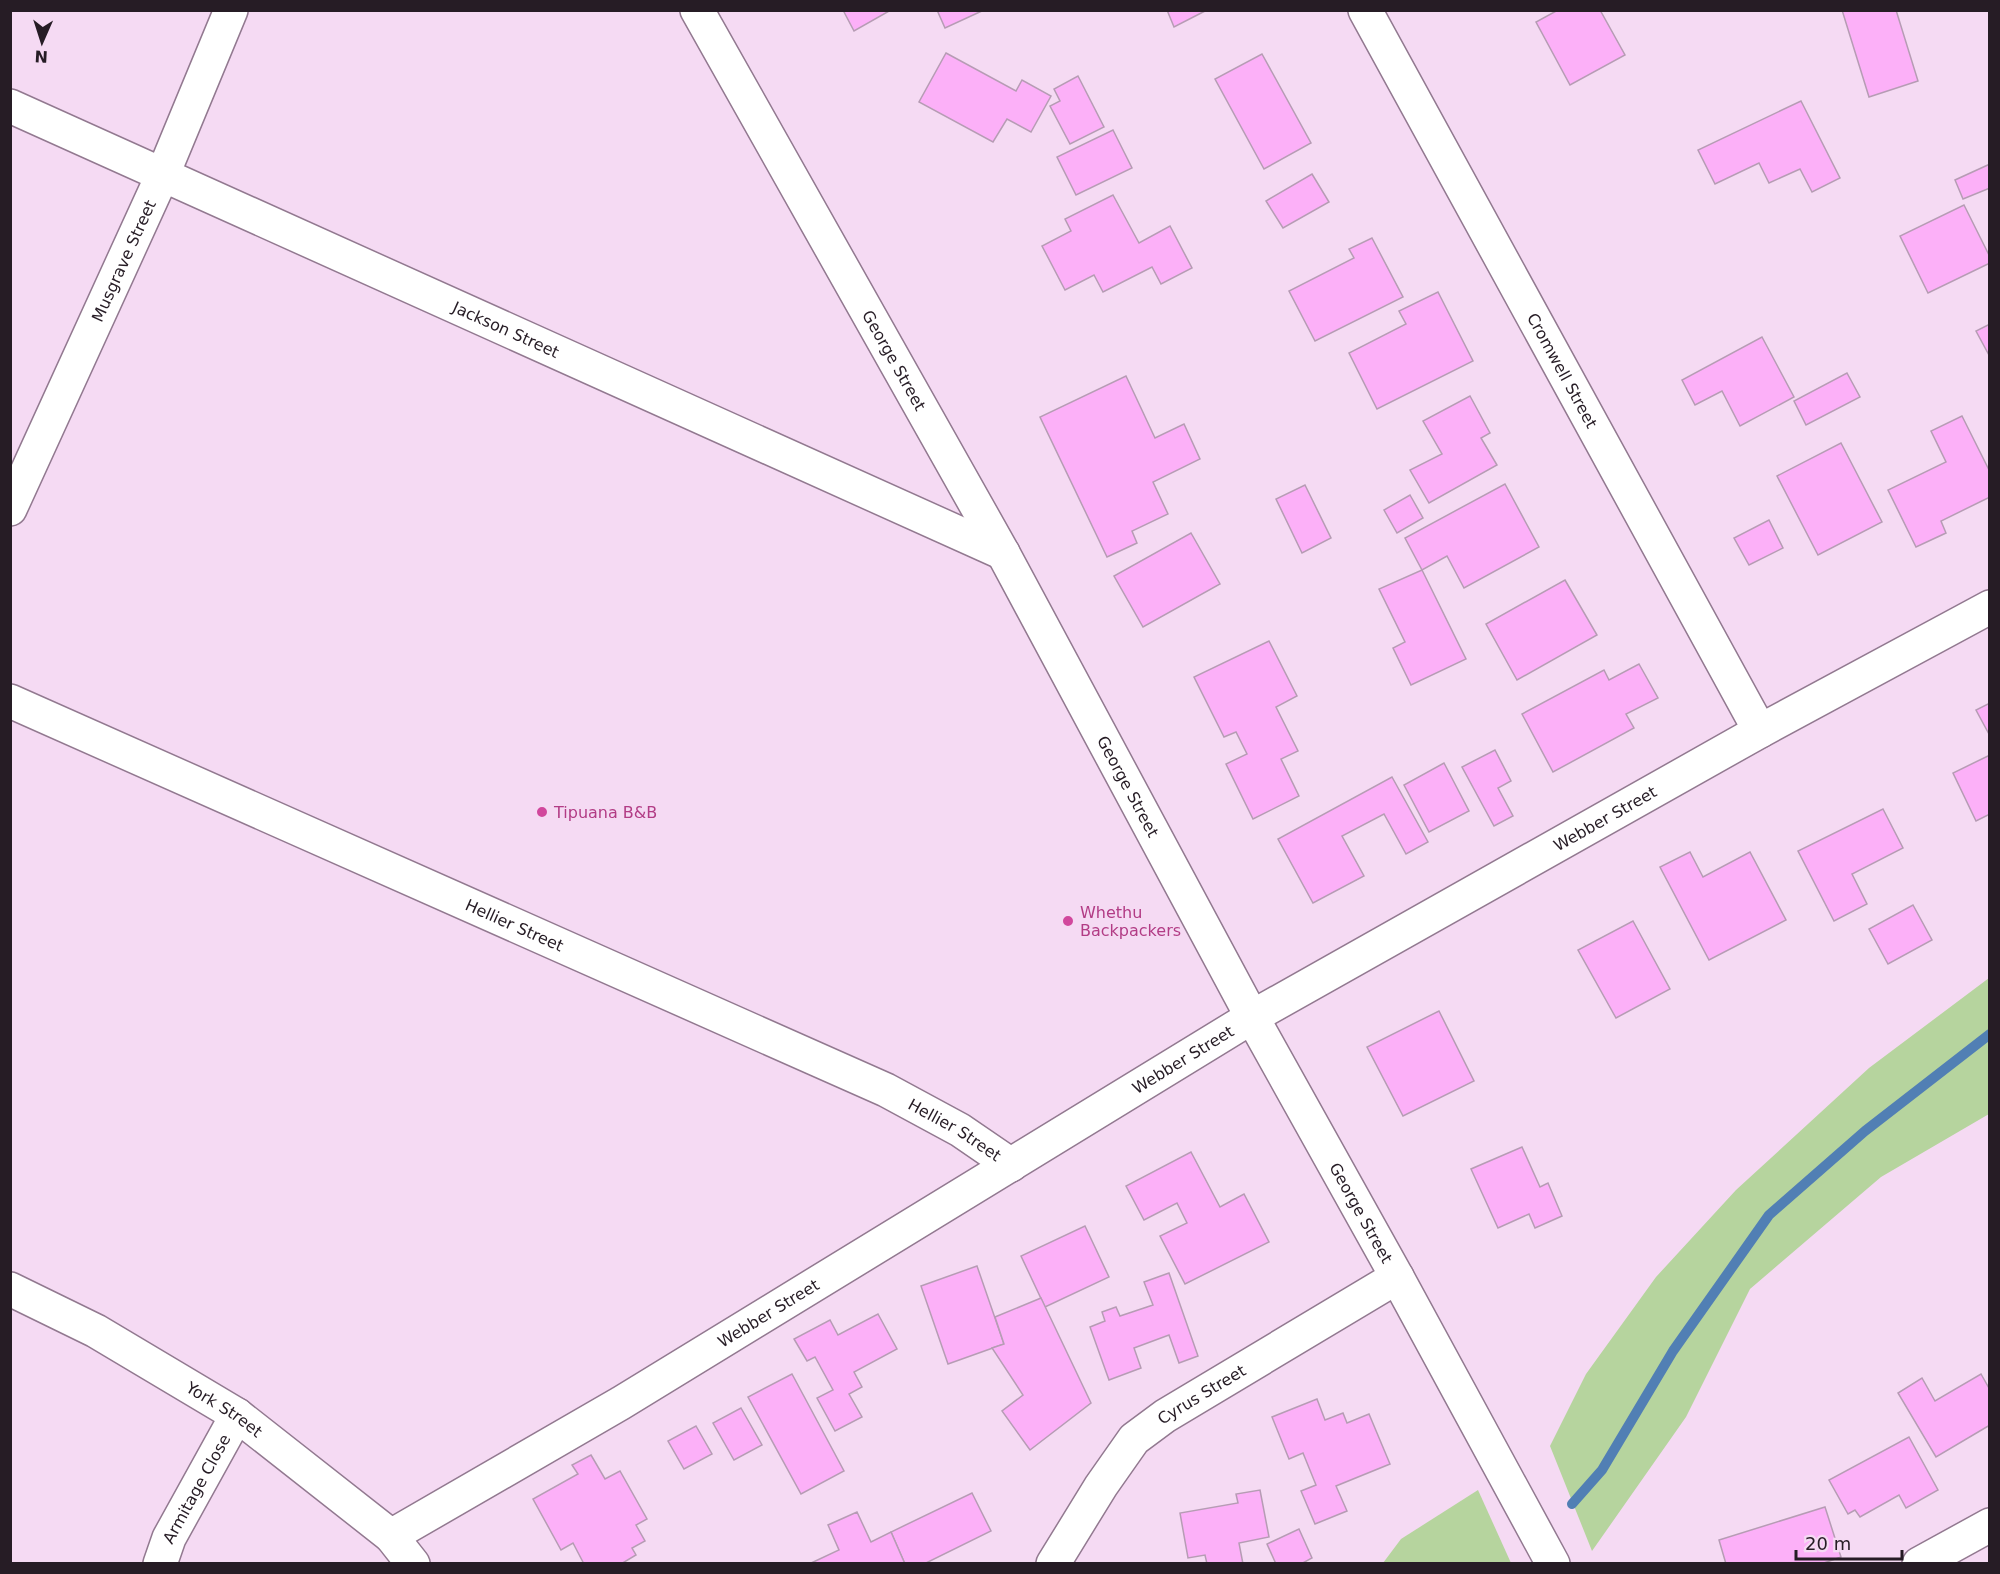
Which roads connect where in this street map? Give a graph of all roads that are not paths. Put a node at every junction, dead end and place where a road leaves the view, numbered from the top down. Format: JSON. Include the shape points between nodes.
{"nodes":[{"id":1,"x":231,"y":10,"type":"edge"},
{"id":2,"x":697,"y":10,"type":"edge"},
{"id":3,"x":1365,"y":10,"type":"edge"},
{"id":4,"x":10,"y":106,"type":"edge"},
{"id":5,"x":163,"y":174,"type":"junction"},
{"id":6,"x":10,"y":509,"type":"edge"},
{"id":7,"x":1003,"y":553,"type":"junction"},
{"id":8,"x":1989,"y":607,"type":"edge"},
{"id":9,"x":10,"y":700,"type":"edge"},
{"id":10,"x":1760,"y":731,"type":"junction"},
{"id":11,"x":1252,"y":1017,"type":"junction"},
{"id":12,"x":1011,"y":1166,"type":"junction"},
{"id":13,"x":1397,"y":1277,"type":"junction"},
{"id":14,"x":10,"y":1289,"type":"edge"},
{"id":15,"x":237,"y":1415,"type":"junction"},
{"id":16,"x":1989,"y":1526,"type":"edge"},
{"id":17,"x":391,"y":1536,"type":"junction"},
{"id":18,"x":160,"y":1563,"type":"edge"},
{"id":19,"x":413,"y":1563,"type":"edge"},
{"id":20,"x":1053,"y":1563,"type":"edge"},
{"id":21,"x":1553,"y":1563,"type":"edge"},
{"id":22,"x":1919,"y":1563,"type":"edge"}],
"edges":[{"from":1,"to":5,"type":"street","name":"Musgrave Street"},
{"from":2,"to":7,"type":"street","name":"George Street"},
{"from":3,"to":10,"type":"street","name":"Cromwell Street"},
{"from":4,"to":5,"type":"street","name":"Jackson Street"},
{"from":5,"to":6,"type":"street","name":"Musgrave Street"},
{"from":5,"to":7,"type":"street","name":"Jackson Street"},
{"from":7,"to":11,"type":"street","name":"George Street"},
{"from":8,"to":10,"type":"street","name":"Webber Street"},
{"from":9,"to":12,"type":"street","name":"Hellier Street","via":[[886,1090],[960,1130]]},
{"from":10,"to":11,"type":"street","name":"Webber Street"},
{"from":11,"to":12,"type":"street","name":"Webber Street"},
{"from":11,"to":13,"type":"street","name":"George Street"},
{"from":12,"to":17,"type":"street","name":"Webber Street","via":[[631,1397]]},
{"from":13,"to":20,"type":"street","name":"Cyrus Street","via":[[1165,1416],[1134,1439]]},
{"from":13,"to":21,"type":"street","name":"George Street"},
{"from":14,"to":15,"type":"street","name":"York Street","via":[[96,1331]]},
{"from":15,"to":17,"type":"street","name":"York Street"},
{"from":15,"to":18,"type":"street","name":"Armitage Close","via":[[169,1538]]},
{"from":16,"to":22,"type":"street"},
{"from":17,"to":19,"type":"street","name":"York Street"}]}
